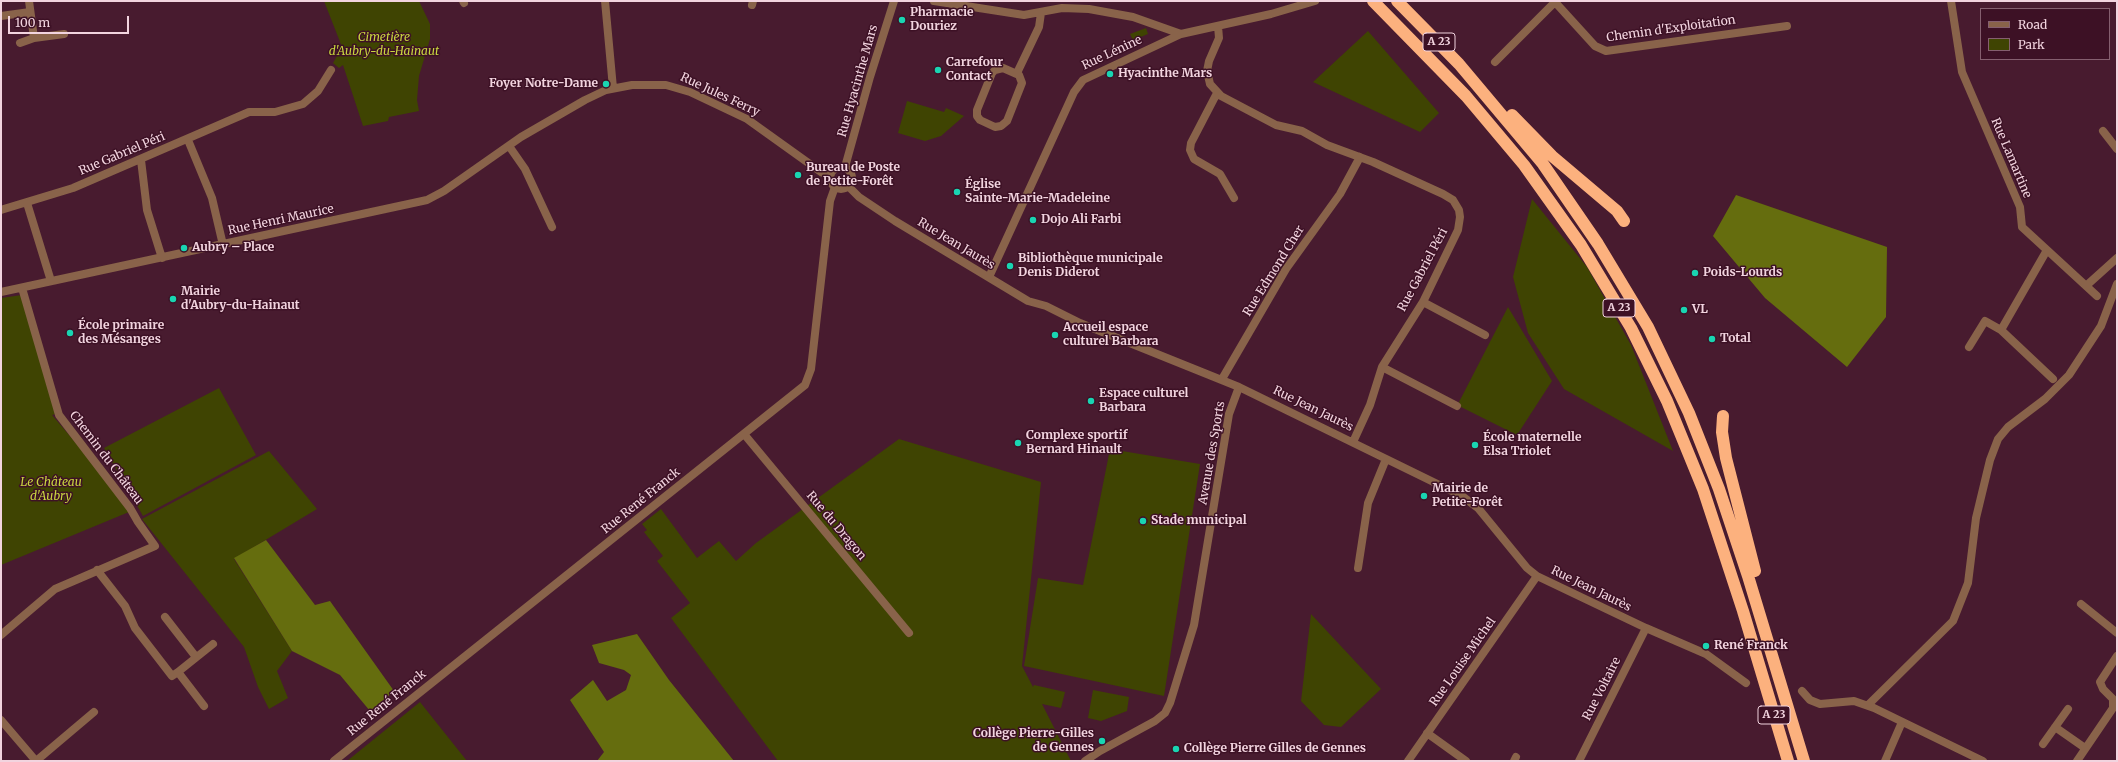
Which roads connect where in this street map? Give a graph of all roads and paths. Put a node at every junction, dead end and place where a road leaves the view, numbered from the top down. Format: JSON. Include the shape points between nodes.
{"nodes":[{"id":1,"x":29,"y":1,"type":"edge"},
{"id":2,"x":605,"y":1,"type":"edge"},
{"id":3,"x":894,"y":1,"type":"edge"},
{"id":4,"x":934,"y":1,"type":"edge"},
{"id":5,"x":1315,"y":1,"type":"edge"},
{"id":6,"x":1397,"y":1,"type":"edge"},
{"id":7,"x":1951,"y":1,"type":"edge"},
{"id":8,"x":1556,"y":2,"type":"edge"},
{"id":9,"x":1375,"y":3,"type":"edge"},
{"id":10,"x":30,"y":12,"type":"junction"},
{"id":11,"x":1041,"y":13,"type":"junction"},
{"id":12,"x":1,"y":16,"type":"edge"},
{"id":13,"x":1218,"y":26,"type":"junction"},
{"id":14,"x":1787,"y":26,"type":"dead end"},
{"id":15,"x":64,"y":34,"type":"dead end"},
{"id":16,"x":1181,"y":34,"type":"junction"},
{"id":17,"x":34,"y":38,"type":"junction"},
{"id":18,"x":20,"y":43,"type":"dead end"},
{"id":19,"x":1495,"y":62,"type":"dead end"},
{"id":20,"x":331,"y":70,"type":"dead end"},
{"id":21,"x":1017,"y":73,"type":"junction"},
{"id":22,"x":1478,"y":86,"type":"junction"},
{"id":23,"x":613,"y":88,"type":"junction"},
{"id":24,"x":1217,"y":93,"type":"junction"},
{"id":25,"x":545,"y":123,"type":"joint"},
{"id":26,"x":2103,"y":131,"type":"dead end"},
{"id":27,"x":188,"y":140,"type":"junction"},
{"id":28,"x":509,"y":146,"type":"junction"},
{"id":29,"x":2117,"y":149,"type":"edge"},
{"id":30,"x":1360,"y":157,"type":"junction"},
{"id":31,"x":141,"y":160,"type":"junction"},
{"id":32,"x":845,"y":167,"type":"junction"},
{"id":33,"x":830,"y":176,"type":"junction"},
{"id":34,"x":848,"y":186,"type":"junction"},
{"id":35,"x":835,"y":187,"type":"junction"},
{"id":36,"x":1234,"y":198,"type":"dead end"},
{"id":37,"x":27,"y":203,"type":"junction"},
{"id":38,"x":1,"y":210,"type":"edge"},
{"id":39,"x":1624,"y":221,"type":"dead end"},
{"id":40,"x":552,"y":227,"type":"dead end"},
{"id":41,"x":224,"y":245,"type":"junction"},
{"id":42,"x":2047,"y":250,"type":"junction"},
{"id":43,"x":162,"y":258,"type":"junction"},
{"id":44,"x":2117,"y":258,"type":"edge"},
{"id":45,"x":989,"y":277,"type":"junction"},
{"id":46,"x":51,"y":281,"type":"junction"},
{"id":47,"x":2117,"y":284,"type":"edge"},
{"id":48,"x":2087,"y":285,"type":"junction"},
{"id":49,"x":22,"y":288,"type":"junction"},
{"id":50,"x":1,"y":292,"type":"edge"},
{"id":51,"x":2097,"y":296,"type":"dead end"},
{"id":52,"x":1423,"y":302,"type":"junction"},
{"id":53,"x":2001,"y":330,"type":"junction"},
{"id":54,"x":1485,"y":335,"type":"dead end"},
{"id":55,"x":1969,"y":347,"type":"dead end"},
{"id":56,"x":1382,"y":366,"type":"junction"},
{"id":57,"x":1222,"y":379,"type":"junction"},
{"id":58,"x":2053,"y":379,"type":"dead end"},
{"id":59,"x":1239,"y":387,"type":"junction"},
{"id":60,"x":1457,"y":406,"type":"dead end"},
{"id":61,"x":1723,"y":416,"type":"dead end"},
{"id":62,"x":744,"y":434,"type":"junction"},
{"id":63,"x":1352,"y":442,"type":"junction"},
{"id":64,"x":1386,"y":459,"type":"junction"},
{"id":65,"x":1358,"y":568,"type":"dead end"},
{"id":66,"x":97,"y":570,"type":"junction"},
{"id":67,"x":1537,"y":576,"type":"junction"},
{"id":68,"x":2081,"y":604,"type":"dead end"},
{"id":69,"x":165,"y":617,"type":"dead end"},
{"id":70,"x":1646,"y":628,"type":"junction"},
{"id":71,"x":1764,"y":629,"type":"junction"},
{"id":72,"x":909,"y":633,"type":"dead end"},
{"id":73,"x":2117,"y":633,"type":"edge"},
{"id":74,"x":1,"y":635,"type":"edge"},
{"id":75,"x":213,"y":644,"type":"dead end"},
{"id":76,"x":2117,"y":656,"type":"edge"},
{"id":77,"x":196,"y":657,"type":"junction"},
{"id":78,"x":178,"y":672,"type":"junction"},
{"id":79,"x":1746,"y":683,"type":"dead end"},
{"id":80,"x":1802,"y":691,"type":"dead end"},
{"id":81,"x":1868,"y":705,"type":"junction"},
{"id":82,"x":204,"y":706,"type":"dead end"},
{"id":83,"x":2068,"y":709,"type":"dead end"},
{"id":84,"x":94,"y":712,"type":"dead end"},
{"id":85,"x":1,"y":720,"type":"edge"},
{"id":86,"x":1902,"y":722,"type":"junction"},
{"id":87,"x":2055,"y":727,"type":"junction"},
{"id":88,"x":1427,"y":733,"type":"junction"},
{"id":89,"x":2043,"y":744,"type":"dead end"},
{"id":90,"x":2085,"y":748,"type":"junction"},
{"id":91,"x":1087,"y":760,"type":"edge"},
{"id":92,"x":1462,"y":760,"type":"edge"},
{"id":93,"x":36,"y":761,"type":"edge"},
{"id":94,"x":334,"y":761,"type":"edge"},
{"id":95,"x":1408,"y":761,"type":"edge"},
{"id":96,"x":1579,"y":761,"type":"edge"},
{"id":97,"x":1788,"y":761,"type":"edge"},
{"id":98,"x":1804,"y":761,"type":"edge"},
{"id":99,"x":1885,"y":761,"type":"edge"},
{"id":100,"x":1983,"y":761,"type":"edge"},
{"id":101,"x":2077,"y":761,"type":"edge"}],
"edges":[{"from":1,"to":10,"type":"street"},
{"from":2,"to":23,"type":"street"},
{"from":3,"to":32,"type":"street","name":"Rue Hyacinthe Mars"},
{"from":4,"to":11,"type":"street","via":[[1019,15]]},
{"from":5,"to":13,"type":"street","name":"Rue Lénine"},
{"from":6,"to":22,"type":"highway","number":"A 23","via":[[1440,43]]},
{"from":7,"to":42,"type":"street","name":"Rue Lamartine","via":[[1959,62],[1964,78],[2020,208],[2022,227]]},
{"from":8,"to":14,"type":"street","name":"Chemin d'Exploitation","via":[[1595,46],[1606,51]]},
{"from":8,"to":19,"type":"street","name":"Chemin d'Exploitation"},
{"from":9,"to":97,"type":"highway","number":"A 23","via":[[1461,91],[1524,165],[1581,245],[1631,328],[1667,401],[1703,489]]},
{"from":10,"to":12,"type":"street"},
{"from":10,"to":17,"type":"street"},
{"from":11,"to":16,"type":"street","via":[[1067,8],[1103,11],[1139,19]]},
{"from":11,"to":21,"type":"street","via":[[1038,27]]},
{"from":13,"to":16,"type":"street","name":"Rue Lénine"},
{"from":13,"to":24,"type":"street","via":[[1219,38],[1207,71],[1209,81]]},
{"from":15,"to":17,"type":"street"},
{"from":16,"to":45,"type":"street","name":"Rue Lénine","via":[[1086,78],[1078,85]]},
{"from":17,"to":18,"type":"street"},
{"from":20,"to":27,"type":"street","name":"Rue Gabriel Péri","via":[[318,91],[303,104],[275,112],[249,112]]},
{"from":21,"to":21,"type":"street","via":[[1021,76],[1022,84],[1005,123],[995,127],[980,120],[977,110],[992,73],[1000,68]]},
{"from":22,"to":39,"type":"highway","via":[[1516,119],[1552,156],[1617,211]]},
{"from":22,"to":71,"type":"highway","number":"A 23","via":[[1528,146],[1581,218],[1607,257],[1655,341],[1683,399],[1713,473]]},
{"from":23,"to":25,"type":"street","name":"Rue Jules Ferry","via":[[591,96]]},
{"from":23,"to":33,"type":"street","name":"Rue Jules Ferry","via":[[659,84],[685,90],[747,119]]},
{"from":24,"to":30,"type":"street","name":"Rue Gabriel Péri","via":[[1276,125],[1302,131],[1327,145]]},
{"from":24,"to":36,"type":"street","via":[[1191,142],[1190,150],[1194,159],[1220,174]]},
{"from":25,"to":28,"type":"street","name":"Rue Henri Maurice"},
{"from":26,"to":29,"type":"street"},
{"from":27,"to":31,"type":"street","name":"Rue Gabriel Péri"},
{"from":27,"to":41,"type":"street","via":[[210,192]]},
{"from":28,"to":40,"type":"street","via":[[525,169]]},
{"from":28,"to":41,"type":"street","name":"Rue Henri Maurice","via":[[427,200]]},
{"from":30,"to":52,"type":"street","name":"Rue Gabriel Péri","via":[[1447,196],[1459,210],[1458,230]]},
{"from":30,"to":57,"type":"street","name":"Rue Edmond Cher","via":[[1340,194],[1286,269]]},
{"from":31,"to":37,"type":"street","name":"Rue Gabriel Péri","via":[[73,188]]},
{"from":31,"to":43,"type":"street","via":[[147,210]]},
{"from":32,"to":33,"type":"street","via":[[836,168]]},
{"from":32,"to":34,"type":"street","via":[[852,176]]},
{"from":33,"to":35,"type":"street"},
{"from":34,"to":35,"type":"street","via":[[842,189]]},
{"from":34,"to":45,"type":"street","name":"Rue Jean Jaurès","via":[[872,206]]},
{"from":35,"to":62,"type":"street","name":"Rue René Franck","via":[[830,201],[808,378],[801,389]]},
{"from":37,"to":38,"type":"street","name":"Rue Gabriel Péri"},
{"from":37,"to":46,"type":"street"},
{"from":41,"to":43,"type":"street","name":"Rue Henri Maurice"},
{"from":42,"to":48,"type":"street","name":"Rue Lamartine"},
{"from":42,"to":53,"type":"street"},
{"from":43,"to":46,"type":"street","name":"Rue Henri Maurice"},
{"from":44,"to":48,"type":"street"},
{"from":45,"to":57,"type":"street","name":"Rue Jean Jaurès","via":[[1028,301]]},
{"from":46,"to":49,"type":"street","name":"Rue Henri Maurice"},
{"from":47,"to":81,"type":"street","via":[[2101,326],[2069,375],[2045,399],[2008,426],[1998,439],[1990,460],[1976,518],[1968,583],[1953,621]]},
{"from":48,"to":51,"type":"street","name":"Rue Lamartine"},
{"from":49,"to":50,"type":"street","name":"Rue Henri Maurice"},
{"from":49,"to":66,"type":"street","name":"Chemin du Château","via":[[59,415],[128,504],[155,546]]},
{"from":52,"to":54,"type":"street"},
{"from":52,"to":56,"type":"street","name":"Rue Gabriel Péri"},
{"from":53,"to":55,"type":"street","via":[[1985,321]]},
{"from":53,"to":58,"type":"street"},
{"from":56,"to":60,"type":"street"},
{"from":56,"to":63,"type":"street","name":"Rue Gabriel Péri","via":[[1370,405]]},
{"from":57,"to":59,"type":"street","name":"Rue Jean Jaurès"},
{"from":59,"to":63,"type":"street","name":"Rue Jean Jaurès"},
{"from":59,"to":91,"type":"street","name":"Avenue des Sports","via":[[1229,414],[1194,625],[1170,703],[1165,713],[1155,721]]},
{"from":61,"to":71,"type":"highway","via":[[1722,432],[1726,458],[1756,576]]},
{"from":62,"to":72,"type":"street","name":"Rue du Dragon"},
{"from":62,"to":94,"type":"street","name":"Rue René Franck"},
{"from":63,"to":64,"type":"street","name":"Rue Jean Jaurès"},
{"from":64,"to":65,"type":"street","via":[[1367,507]]},
{"from":64,"to":67,"type":"street","name":"Rue Jean Jaurès","via":[[1471,502],[1494,526],[1527,568]]},
{"from":66,"to":74,"type":"street","via":[[55,589]]},
{"from":66,"to":78,"type":"street","via":[[124,606],[135,628],[172,676]]},
{"from":67,"to":70,"type":"street","name":"Rue Jean Jaurès"},
{"from":67,"to":88,"type":"street","name":"Rue Louise Michel"},
{"from":68,"to":73,"type":"street"},
{"from":69,"to":77,"type":"street"},
{"from":70,"to":79,"type":"street","name":"Rue Jean Jaurès","via":[[1710,656]]},
{"from":70,"to":96,"type":"street","name":"Rue Voltaire"},
{"from":71,"to":98,"type":"highway","number":"A 23"},
{"from":75,"to":77,"type":"street"},
{"from":76,"to":90,"type":"street","via":[[2100,682],[2113,699],[2113,708]]},
{"from":77,"to":78,"type":"street"},
{"from":78,"to":82,"type":"street"},
{"from":80,"to":81,"type":"street","via":[[1810,700],[1820,704],[1851,701]]},
{"from":81,"to":86,"type":"street"},
{"from":83,"to":87,"type":"street"},
{"from":84,"to":93,"type":"street"},
{"from":85,"to":93,"type":"street"},
{"from":86,"to":99,"type":"street"},
{"from":86,"to":100,"type":"street"},
{"from":87,"to":89,"type":"street"},
{"from":87,"to":90,"type":"street"},
{"from":88,"to":92,"type":"street"},
{"from":88,"to":95,"type":"street","name":"Rue Louise Michel"},
{"from":90,"to":101,"type":"street"}]}
